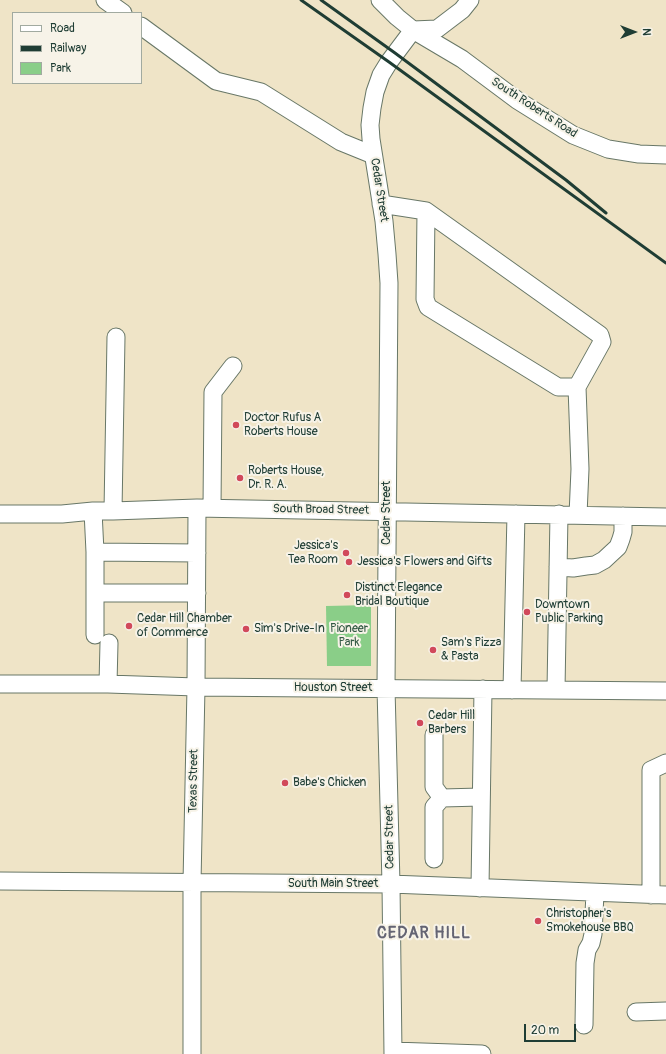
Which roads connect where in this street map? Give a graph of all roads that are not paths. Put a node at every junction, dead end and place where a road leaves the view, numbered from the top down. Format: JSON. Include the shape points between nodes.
{"nodes":[{"id":1,"x":105,"y":0,"type":"edge"},
{"id":2,"x":380,"y":0,"type":"edge"},
{"id":3,"x":470,"y":0,"type":"edge"},
{"id":4,"x":122,"y":12,"type":"edge"},
{"id":5,"x":142,"y":27,"type":"edge"},
{"id":6,"x":413,"y":30,"type":"junction"},
{"id":7,"x":373,"y":155,"type":"junction"},
{"id":8,"x":666,"y":155,"type":"edge"},
{"id":9,"x":381,"y":204,"type":"junction"},
{"id":10,"x":426,"y":211,"type":"junction"},
{"id":11,"x":116,"y":337,"type":"dead end"},
{"id":12,"x":233,"y":366,"type":"dead end"},
{"id":13,"x":577,"y":386,"type":"junction"},
{"id":14,"x":205,"y":508,"type":"junction"},
{"id":15,"x":93,"y":511,"type":"junction"},
{"id":16,"x":113,"y":511,"type":"junction"},
{"id":17,"x":386,"y":512,"type":"junction"},
{"id":18,"x":0,"y":514,"type":"edge"},
{"id":19,"x":516,"y":514,"type":"junction"},
{"id":20,"x":559,"y":514,"type":"junction"},
{"id":21,"x":578,"y":515,"type":"junction"},
{"id":22,"x":623,"y":516,"type":"junction"},
{"id":23,"x":666,"y":517,"type":"edge"},
{"id":24,"x":95,"y":552,"type":"junction"},
{"id":25,"x":197,"y":553,"type":"junction"},
{"id":26,"x":558,"y":567,"type":"junction"},
{"id":27,"x":95,"y":593,"type":"junction"},
{"id":28,"x":197,"y":593,"type":"junction"},
{"id":29,"x":0,"y":684,"type":"edge"},
{"id":30,"x":108,"y":684,"type":"junction"},
{"id":31,"x":196,"y":687,"type":"junction"},
{"id":32,"x":386,"y":688,"type":"junction"},
{"id":33,"x":483,"y":689,"type":"junction"},
{"id":34,"x":512,"y":690,"type":"junction"},
{"id":35,"x":556,"y":690,"type":"junction"},
{"id":36,"x":666,"y":691,"type":"edge"},
{"id":37,"x":434,"y":735,"type":"dead end"},
{"id":38,"x":666,"y":763,"type":"edge"},
{"id":39,"x":481,"y":797,"type":"junction"},
{"id":40,"x":442,"y":798,"type":"junction"},
{"id":41,"x":434,"y":859,"type":"dead end"},
{"id":42,"x":0,"y":881,"type":"edge"},
{"id":43,"x":192,"y":883,"type":"junction"},
{"id":44,"x":391,"y":884,"type":"junction"},
{"id":45,"x":480,"y":888,"type":"junction"},
{"id":46,"x":595,"y":892,"type":"junction"},
{"id":47,"x":658,"y":895,"type":"edge"},
{"id":48,"x":666,"y":1011,"type":"edge"},
{"id":49,"x":636,"y":1012,"type":"dead end"},
{"id":50,"x":584,"y":1025,"type":"dead end"},
{"id":51,"x":393,"y":1052,"type":"edge"},
{"id":52,"x":192,"y":1054,"type":"edge"},
{"id":53,"x":482,"y":1054,"type":"edge"}],
"edges":[{"from":1,"to":4,"type":"street"},
{"from":2,"to":6,"type":"street"},
{"from":3,"to":6,"type":"street","via":[[462,10],[437,29]]},
{"from":5,"to":7,"type":"street","via":[[216,81],[261,92],[341,142]]},
{"from":6,"to":7,"type":"street","name":"Cedar Street","via":[[381,75],[375,92],[370,125]]},
{"from":6,"to":8,"type":"street","name":"South Roberts Road","via":[[462,59],[517,100],[573,135],[608,149]]},
{"from":7,"to":9,"type":"street","name":"Cedar Street"},
{"from":9,"to":10,"type":"street"},
{"from":9,"to":17,"type":"street","name":"Cedar Street","via":[[388,283]]},
{"from":10,"to":13,"type":"street","via":[[425,298],[428,307],[558,387]]},
{"from":10,"to":13,"type":"street","via":[[600,334],[602,342]]},
{"from":11,"to":16,"type":"street"},
{"from":12,"to":14,"type":"street","name":"Texas Street","via":[[213,392]]},
{"from":13,"to":21,"type":"street","via":[[580,469]]},
{"from":14,"to":16,"type":"street","name":"South Broad Street"},
{"from":14,"to":17,"type":"street","name":"South Broad Street"},
{"from":14,"to":25,"type":"street","name":"Texas Street"},
{"from":15,"to":16,"type":"street","name":"South Broad Street"},
{"from":15,"to":18,"type":"street","name":"South Broad Street"},
{"from":15,"to":24,"type":"street"},
{"from":17,"to":19,"type":"street","name":"South Broad Street"},
{"from":17,"to":32,"type":"street","name":"Cedar Street"},
{"from":19,"to":20,"type":"street","name":"South Broad Street"},
{"from":19,"to":34,"type":"street"},
{"from":20,"to":21,"type":"street","name":"South Broad Street"},
{"from":20,"to":26,"type":"street"},
{"from":21,"to":22,"type":"street","name":"South Broad Street"},
{"from":22,"to":23,"type":"street","name":"South Broad Street"},
{"from":22,"to":26,"type":"street","via":[[623,532],[618,547],[604,560],[573,568]]},
{"from":24,"to":25,"type":"street"},
{"from":24,"to":27,"type":"street"},
{"from":25,"to":28,"type":"street","name":"Texas Street"},
{"from":26,"to":35,"type":"street"},
{"from":27,"to":28,"type":"street"},
{"from":27,"to":30,"type":"street"},
{"from":28,"to":31,"type":"street","name":"Texas Street"},
{"from":29,"to":30,"type":"street","name":"Houston Street"},
{"from":30,"to":31,"type":"street","name":"Houston Street"},
{"from":31,"to":32,"type":"street","name":"Houston Street"},
{"from":31,"to":43,"type":"street","name":"Texas Street"},
{"from":32,"to":33,"type":"street","name":"Houston Street"},
{"from":32,"to":44,"type":"street","name":"Cedar Street"},
{"from":33,"to":34,"type":"street","name":"Houston Street"},
{"from":33,"to":39,"type":"street"},
{"from":34,"to":35,"type":"street","name":"Houston Street"},
{"from":35,"to":36,"type":"street","name":"Houston Street"},
{"from":37,"to":40,"type":"street","via":[[434,787]]},
{"from":38,"to":47,"type":"street","via":[[651,770]]},
{"from":39,"to":40,"type":"street"},
{"from":39,"to":45,"type":"street"},
{"from":40,"to":41,"type":"street","via":[[434,807]]},
{"from":42,"to":43,"type":"street","name":"South Main Street"},
{"from":43,"to":44,"type":"street","name":"South Main Street"},
{"from":43,"to":52,"type":"street","name":"Texas Street"},
{"from":44,"to":45,"type":"street","name":"South Main Street"},
{"from":44,"to":51,"type":"street","name":"Cedar Street"},
{"from":45,"to":46,"type":"street","name":"South Main Street"},
{"from":46,"to":47,"type":"street","name":"South Main Street"},
{"from":46,"to":50,"type":"street","via":[[593,934],[584,963]]},
{"from":48,"to":49,"type":"street"},
{"from":51,"to":53,"type":"street"}]}
